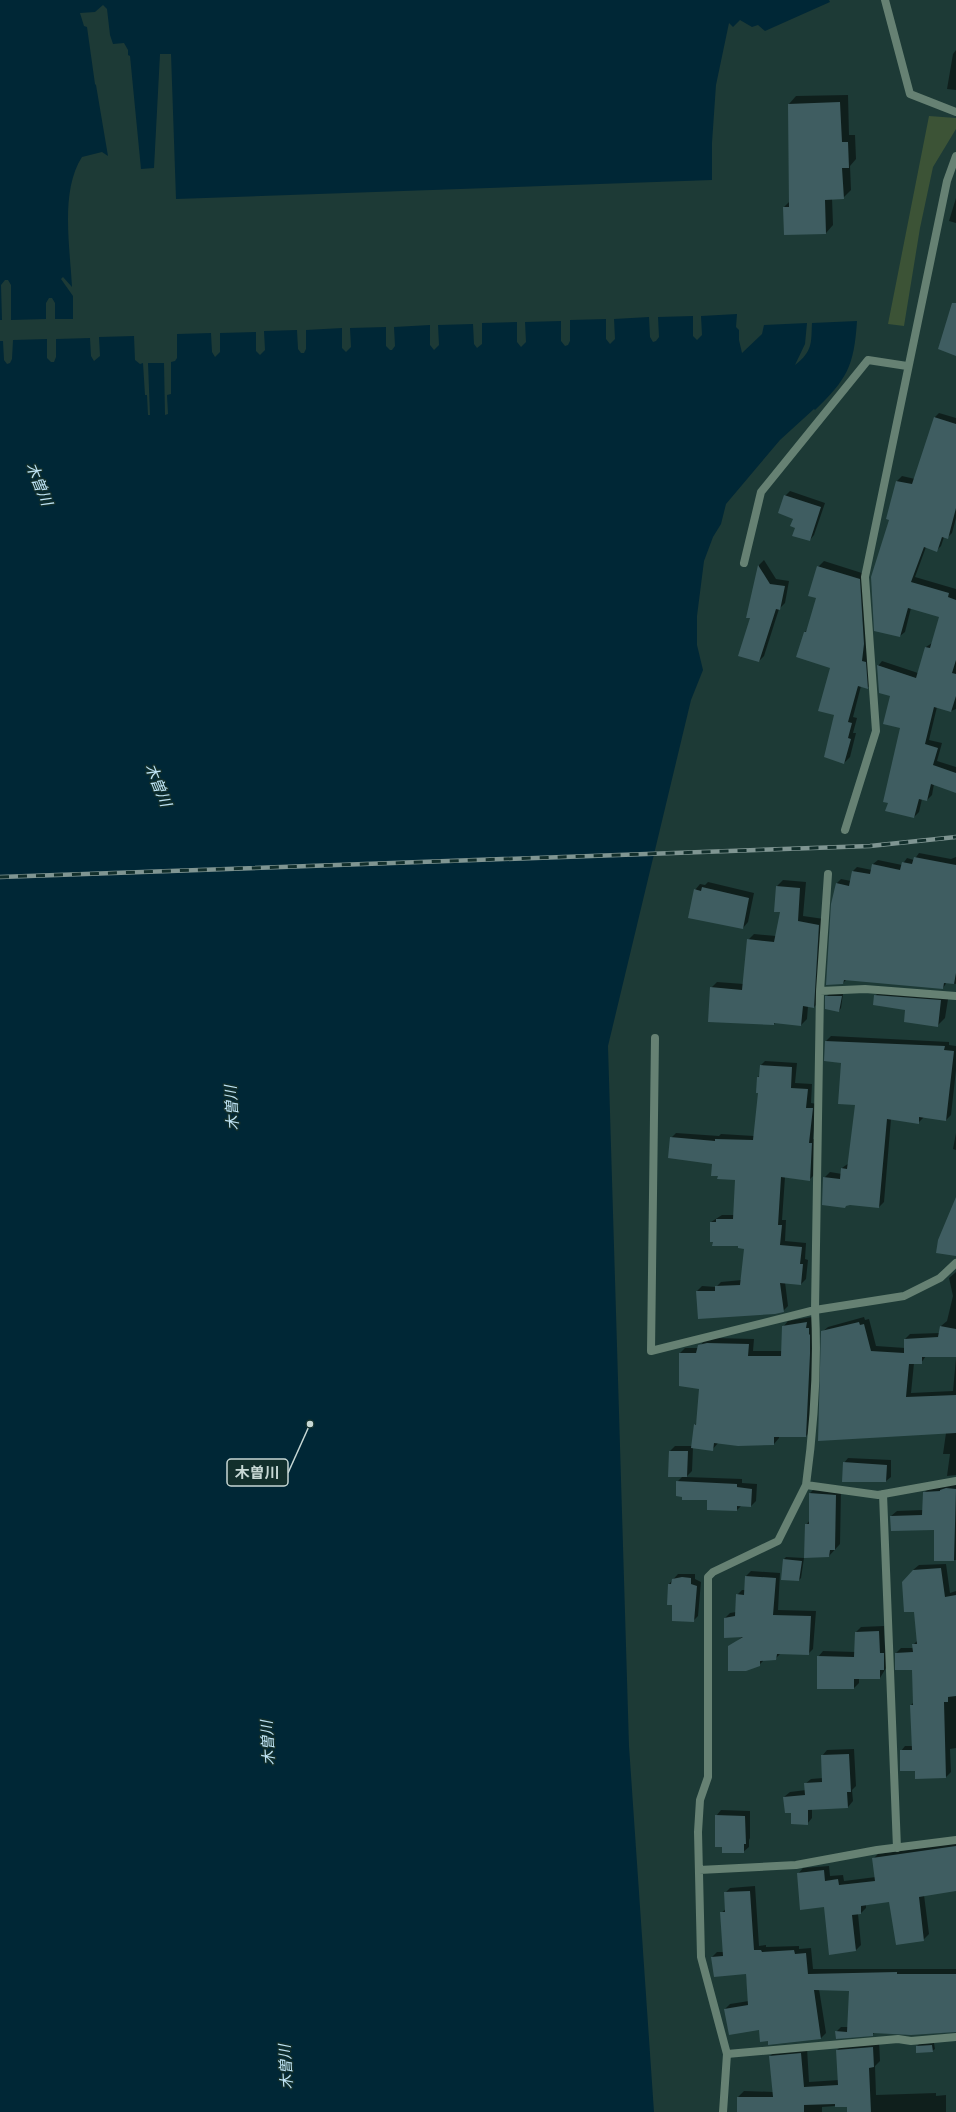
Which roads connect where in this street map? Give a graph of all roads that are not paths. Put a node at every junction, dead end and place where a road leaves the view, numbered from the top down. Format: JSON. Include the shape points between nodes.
{"nodes":[{"id":1,"x":885,"y":0,"type":"edge"},
{"id":2,"x":956,"y":112,"type":"edge"},
{"id":3,"x":956,"y":156,"type":"edge"},
{"id":4,"x":907,"y":366,"type":"junction"},
{"id":5,"x":744,"y":563,"type":"dead end"},
{"id":6,"x":845,"y":830,"type":"dead end"},
{"id":7,"x":828,"y":874,"type":"dead end"},
{"id":8,"x":820,"y":991,"type":"junction"},
{"id":9,"x":956,"y":996,"type":"edge"},
{"id":10,"x":655,"y":1038,"type":"dead end"},
{"id":11,"x":956,"y":1263,"type":"edge"},
{"id":12,"x":815,"y":1310,"type":"junction"},
{"id":13,"x":956,"y":1481,"type":"edge"},
{"id":14,"x":806,"y":1485,"type":"junction"},
{"id":15,"x":883,"y":1494,"type":"junction"},
{"id":16,"x":956,"y":1840,"type":"edge"},
{"id":17,"x":897,"y":1848,"type":"junction"},
{"id":18,"x":699,"y":1870,"type":"junction"},
{"id":19,"x":956,"y":2037,"type":"edge"},
{"id":20,"x":727,"y":2054,"type":"junction"},
{"id":21,"x":723,"y":2112,"type":"edge"}],
"edges":[{"from":1,"to":2,"type":"street","via":[[910,94]]},
{"from":3,"to":4,"type":"street","via":[[947,181]]},
{"from":4,"to":5,"type":"street","via":[[868,360],[761,492]]},
{"from":4,"to":6,"type":"street","via":[[865,577],[876,731]]},
{"from":7,"to":8,"type":"street"},
{"from":8,"to":9,"type":"street","via":[[865,989]]},
{"from":8,"to":12,"type":"street"},
{"from":10,"to":12,"type":"street","via":[[651,1351]]},
{"from":11,"to":12,"type":"street","via":[[940,1278],[904,1296]]},
{"from":12,"to":14,"type":"street","via":[[817,1356]]},
{"from":13,"to":15,"type":"street"},
{"from":14,"to":15,"type":"street"},
{"from":14,"to":18,"type":"street","via":[[778,1541],[713,1572],[708,1578],[708,1777],[700,1800]]},
{"from":15,"to":17,"type":"street"},
{"from":16,"to":17,"type":"street"},
{"from":17,"to":18,"type":"street","via":[[796,1865]]},
{"from":18,"to":20,"type":"street","via":[[701,1957]]},
{"from":19,"to":20,"type":"street","via":[[911,2041],[898,2039]]},
{"from":20,"to":21,"type":"street"}]}
